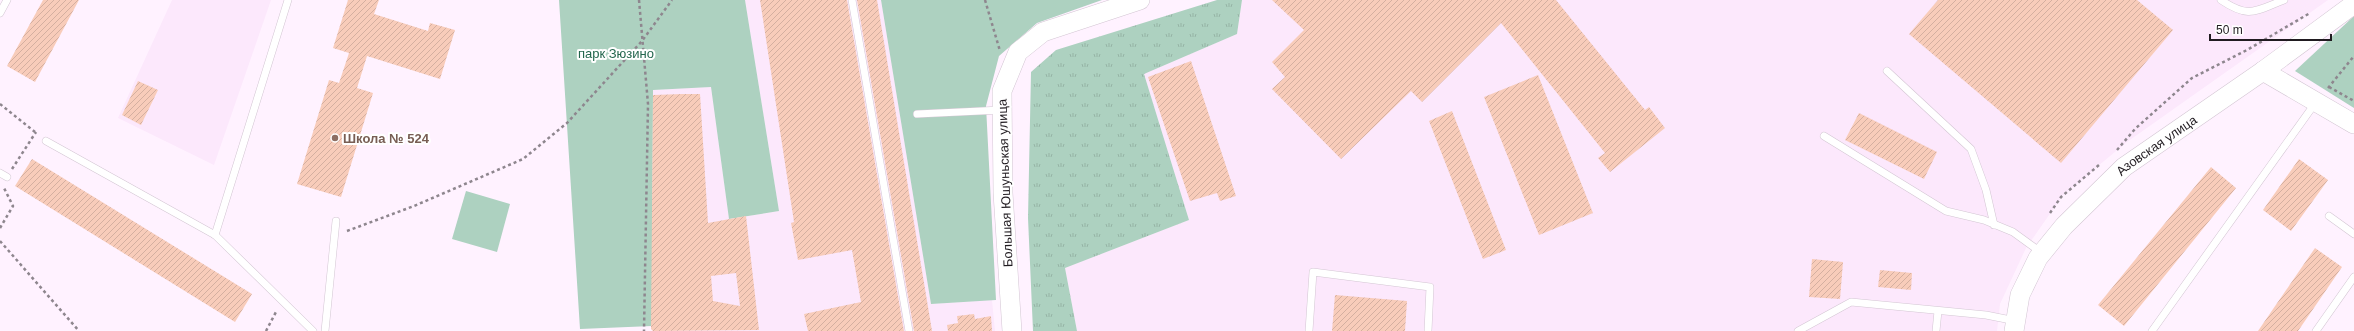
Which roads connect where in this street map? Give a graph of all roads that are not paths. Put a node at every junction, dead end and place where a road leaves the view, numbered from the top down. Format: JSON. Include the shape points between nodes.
{"nodes":[{"id":1,"x":7,"y":0,"type":"edge"},
{"id":2,"x":288,"y":0,"type":"edge"},
{"id":3,"x":852,"y":0,"type":"edge"},
{"id":4,"x":1140,"y":0,"type":"edge"},
{"id":5,"x":2221,"y":0,"type":"edge"},
{"id":6,"x":2284,"y":0,"type":"edge"},
{"id":7,"x":2354,"y":4,"type":"edge"},
{"id":8,"x":0,"y":13,"type":"edge"},
{"id":9,"x":1887,"y":71,"type":"dead end"},
{"id":10,"x":2262,"y":71,"type":"junction"},
{"id":11,"x":2316,"y":102,"type":"junction"},
{"id":12,"x":1002,"y":110,"type":"junction"},
{"id":13,"x":917,"y":114,"type":"dead end"},
{"id":14,"x":2354,"y":124,"type":"edge"},
{"id":15,"x":1824,"y":136,"type":"dead end"},
{"id":16,"x":46,"y":141,"type":"road end"},
{"id":17,"x":0,"y":173,"type":"edge"},
{"id":18,"x":7,"y":177,"type":"dead end"},
{"id":19,"x":2329,"y":216,"type":"dead end"},
{"id":20,"x":336,"y":221,"type":"dead end"},
{"id":21,"x":1994,"y":225,"type":"junction"},
{"id":22,"x":2354,"y":234,"type":"edge"},
{"id":23,"x":215,"y":235,"type":"junction"},
{"id":24,"x":2042,"y":253,"type":"junction"},
{"id":25,"x":2354,"y":277,"type":"edge"},
{"id":26,"x":1938,"y":311,"type":"junction"},
{"id":27,"x":2015,"y":326,"type":"edge"},
{"id":28,"x":313,"y":331,"type":"edge"},
{"id":29,"x":325,"y":331,"type":"edge"},
{"id":30,"x":909,"y":331,"type":"edge"},
{"id":31,"x":1012,"y":331,"type":"edge"},
{"id":32,"x":1309,"y":331,"type":"edge"},
{"id":33,"x":1428,"y":331,"type":"edge"},
{"id":34,"x":1798,"y":331,"type":"edge"},
{"id":35,"x":1936,"y":331,"type":"edge"},
{"id":36,"x":2152,"y":331,"type":"edge"},
{"id":37,"x":2316,"y":331,"type":"edge"}],
"edges":[{"from":1,"to":8,"type":"lane"},
{"from":2,"to":23,"type":"lane"},
{"from":3,"to":30,"type":"lane"},
{"from":4,"to":12,"type":"street","name":"Большая Юшуньская улица","via":[[1043,32],[1018,52],[1002,91]]},
{"from":5,"to":6,"type":"lane","via":[[2237,11],[2257,11]]},
{"from":7,"to":10,"type":"street","name":"Азовская улица"},
{"from":9,"to":21,"type":"lane","via":[[1971,150],[1986,190]]},
{"from":10,"to":11,"type":"street"},
{"from":10,"to":24,"type":"street","name":"Азовская улица","via":[[2124,167],[2064,226]]},
{"from":11,"to":14,"type":"street"},
{"from":11,"to":36,"type":"lane"},
{"from":12,"to":13,"type":"lane"},
{"from":12,"to":31,"type":"street","name":"Большая Юшуньская улица","via":[[1003,193]]},
{"from":15,"to":21,"type":"lane","via":[[1946,211]]},
{"from":16,"to":23,"type":"lane"},
{"from":17,"to":18,"type":"lane"},
{"from":19,"to":22,"type":"lane"},
{"from":20,"to":29,"type":"lane"},
{"from":21,"to":24,"type":"lane","via":[[2013,232]]},
{"from":23,"to":28,"type":"lane"},
{"from":24,"to":27,"type":"street","name":"Азовская улица","via":[[2020,295]]},
{"from":25,"to":37,"type":"lane"},
{"from":26,"to":27,"type":"lane","via":[[1986,314]]},
{"from":26,"to":34,"type":"lane","via":[[1851,302]]},
{"from":26,"to":35,"type":"lane"},
{"from":32,"to":33,"type":"lane","via":[[1313,272],[1430,287]]}]}
